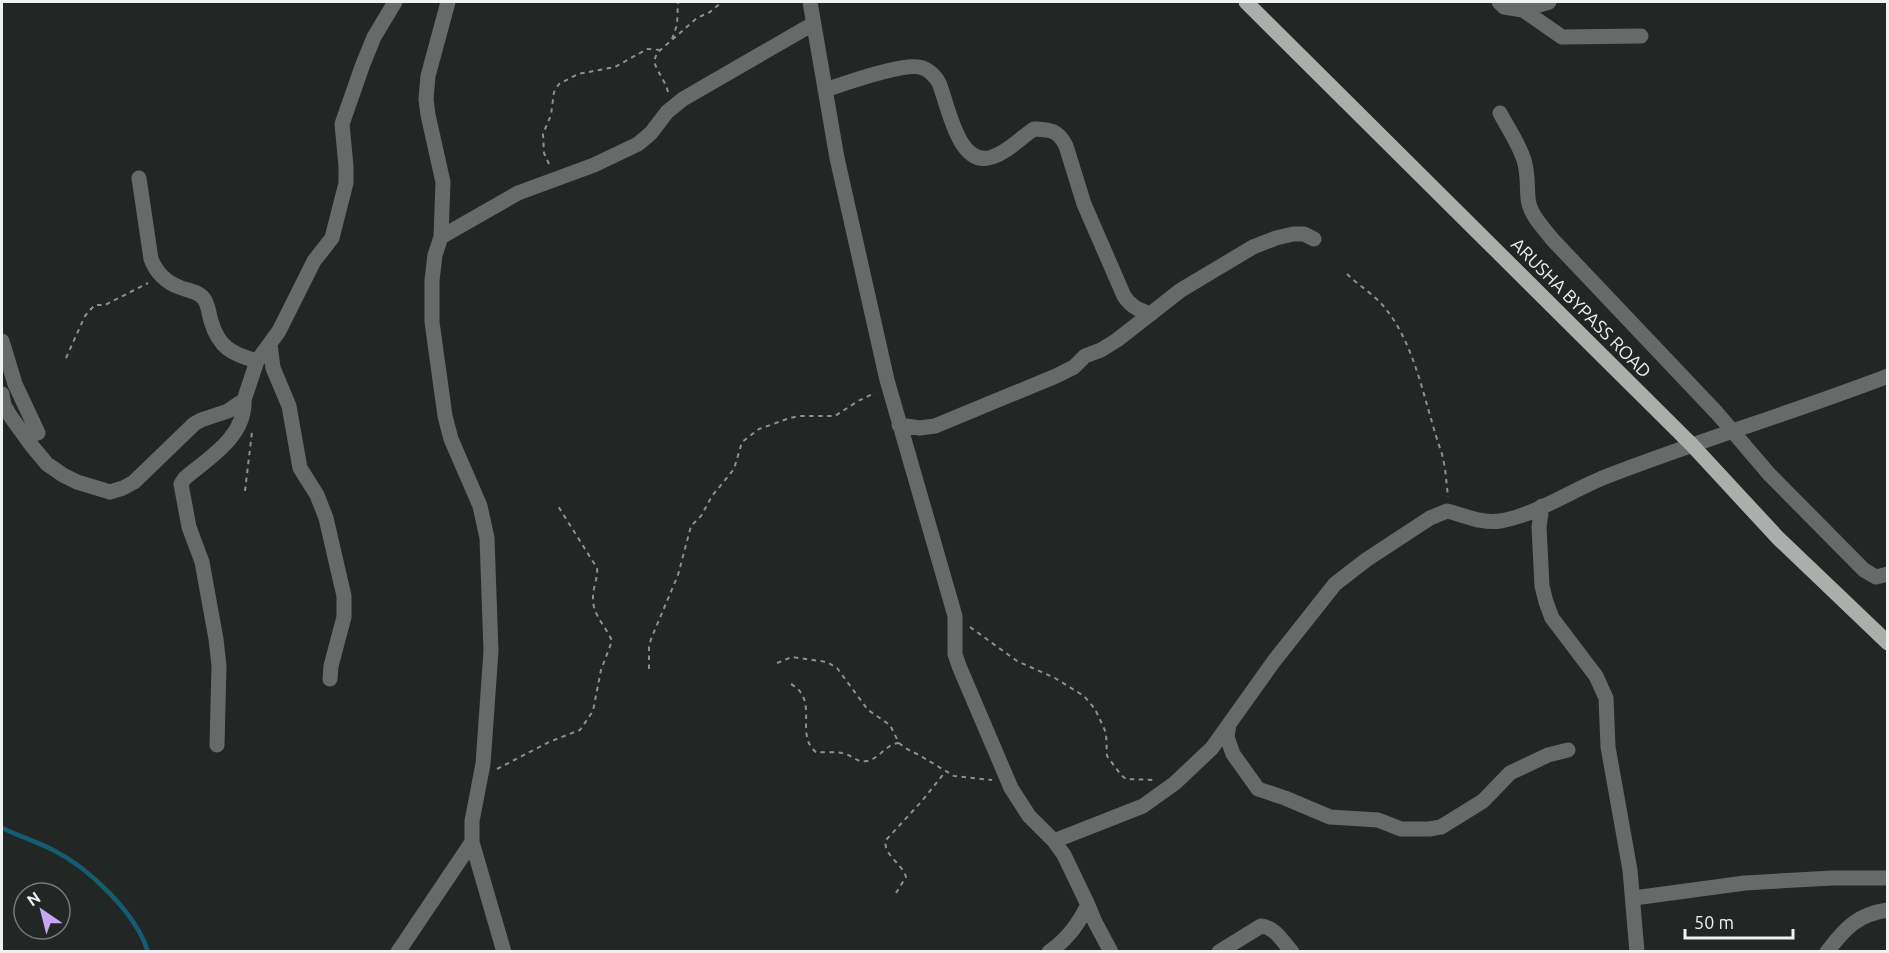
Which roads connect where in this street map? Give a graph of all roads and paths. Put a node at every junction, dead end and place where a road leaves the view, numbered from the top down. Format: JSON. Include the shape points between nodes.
{"nodes":[{"id":1,"x":395,"y":2,"type":"edge"},
{"id":2,"x":448,"y":2,"type":"edge"},
{"id":3,"x":678,"y":2,"type":"edge"},
{"id":4,"x":723,"y":2,"type":"edge"},
{"id":5,"x":810,"y":2,"type":"edge"},
{"id":6,"x":1246,"y":2,"type":"edge"},
{"id":7,"x":1499,"y":2,"type":"edge"},
{"id":8,"x":1549,"y":2,"type":"edge"},
{"id":9,"x":1523,"y":10,"type":"junction"},
{"id":10,"x":813,"y":24,"type":"junction"},
{"id":11,"x":1641,"y":36,"type":"dead end"},
{"id":12,"x":670,"y":42,"type":"junction"},
{"id":13,"x":661,"y":50,"type":"junction"},
{"id":14,"x":825,"y":90,"type":"junction"},
{"id":15,"x":667,"y":112,"type":"junction"},
{"id":16,"x":1500,"y":113,"type":"dead end"},
{"id":17,"x":139,"y":178,"type":"dead end"},
{"id":18,"x":555,"y":178,"type":"junction"},
{"id":19,"x":441,"y":237,"type":"junction"},
{"id":20,"x":1314,"y":239,"type":"dead end"},
{"id":21,"x":1347,"y":274,"type":"dead end"},
{"id":22,"x":162,"y":276,"type":"junction"},
{"id":23,"x":1151,"y":314,"type":"junction"},
{"id":24,"x":2,"y":341,"type":"edge"},
{"id":25,"x":270,"y":344,"type":"junction"},
{"id":26,"x":66,"y":358,"type":"dead end"},
{"id":27,"x":257,"y":361,"type":"junction"},
{"id":28,"x":1887,"y":376,"type":"edge"},
{"id":29,"x":887,"y":380,"type":"junction"},
{"id":30,"x":2,"y":394,"type":"edge"},
{"id":31,"x":244,"y":405,"type":"junction"},
{"id":32,"x":899,"y":425,"type":"junction"},
{"id":33,"x":1733,"y":431,"type":"junction"},
{"id":34,"x":38,"y":433,"type":"dead end"},
{"id":35,"x":1692,"y":445,"type":"junction"},
{"id":36,"x":245,"y":491,"type":"dead end"},
{"id":37,"x":558,"y":506,"type":"dead end"},
{"id":38,"x":1542,"y":506,"type":"junction"},
{"id":39,"x":1447,"y":511,"type":"junction"},
{"id":40,"x":1887,"y":574,"type":"edge"},
{"id":41,"x":955,"y":616,"type":"junction"},
{"id":42,"x":1887,"y":643,"type":"edge"},
{"id":43,"x":777,"y":663,"type":"dead end"},
{"id":44,"x":650,"y":669,"type":"dead end"},
{"id":45,"x":330,"y":679,"type":"dead end"},
{"id":46,"x":790,"y":684,"type":"dead end"},
{"id":47,"x":1228,"y":724,"type":"junction"},
{"id":48,"x":900,"y":743,"type":"junction"},
{"id":49,"x":217,"y":745,"type":"dead end"},
{"id":50,"x":1568,"y":750,"type":"dead end"},
{"id":51,"x":946,"y":771,"type":"junction"},
{"id":52,"x":481,"y":776,"type":"junction"},
{"id":53,"x":1174,"y":783,"type":"junction"},
{"id":54,"x":1011,"y":788,"type":"junction"},
{"id":55,"x":1054,"y":841,"type":"junction"},
{"id":56,"x":472,"y":842,"type":"junction"},
{"id":57,"x":1887,"y":878,"type":"edge"},
{"id":58,"x":896,"y":893,"type":"dead end"},
{"id":59,"x":1634,"y":898,"type":"junction"},
{"id":60,"x":1089,"y":905,"type":"junction"},
{"id":61,"x":1887,"y":910,"type":"edge"},
{"id":62,"x":399,"y":951,"type":"edge"},
{"id":63,"x":504,"y":951,"type":"edge"},
{"id":64,"x":1049,"y":951,"type":"edge"},
{"id":65,"x":1111,"y":951,"type":"edge"},
{"id":66,"x":1219,"y":951,"type":"edge"},
{"id":67,"x":1292,"y":951,"type":"edge"},
{"id":68,"x":1637,"y":951,"type":"edge"},
{"id":69,"x":1827,"y":951,"type":"edge"}],
"edges":[{"from":1,"to":25,"type":"street","via":[[366,55],[342,124],[346,183],[333,238],[314,261]]},
{"from":2,"to":19,"type":"street","via":[[428,76],[426,99],[443,182]]},
{"from":3,"to":12,"type":"path","via":[[677,26]]},
{"from":4,"to":12,"type":"path"},
{"from":5,"to":10,"type":"street"},
{"from":6,"to":35,"type":"main road","name":"ARUSHA BYPASS ROAD"},
{"from":7,"to":9,"type":"street","via":[[1504,8]]},
{"from":8,"to":9,"type":"street"},
{"from":9,"to":11,"type":"street","via":[[1562,37]]},
{"from":10,"to":14,"type":"street"},
{"from":10,"to":15,"type":"street"},
{"from":12,"to":13,"type":"path"},
{"from":13,"to":15,"type":"path","via":[[654,61],[667,86]]},
{"from":13,"to":18,"type":"path","via":[[647,49],[615,67],[578,74],[559,84],[542,143]]},
{"from":14,"to":23,"type":"street","via":[[893,70],[922,67],[939,83],[960,140],[979,158],[1006,151],[1034,129],[1055,130],[1062,136],[1084,204],[1124,296],[1130,305]]},
{"from":14,"to":29,"type":"street"},
{"from":15,"to":18,"type":"street","via":[[638,144]]},
{"from":16,"to":33,"type":"street","via":[[1523,158],[1528,199],[1535,217],[1578,268]]},
{"from":17,"to":22,"type":"street","via":[[151,259]]},
{"from":18,"to":19,"type":"street","via":[[518,193]]},
{"from":19,"to":52,"type":"street","via":[[432,270],[432,322],[445,416],[480,506],[487,538],[491,651]]},
{"from":20,"to":23,"type":"street","via":[[1293,234],[1263,242],[1181,290]]},
{"from":21,"to":39,"type":"path","via":[[1378,300],[1403,337],[1446,468]]},
{"from":22,"to":26,"type":"path","via":[[91,309]]},
{"from":22,"to":27,"type":"street","via":[[199,294],[205,300],[220,341],[237,355]]},
{"from":23,"to":32,"type":"street","via":[[1118,340],[1056,376],[935,426]]},
{"from":24,"to":34,"type":"street","via":[[15,384]]},
{"from":25,"to":27,"type":"street"},
{"from":25,"to":45,"type":"street","via":[[300,468],[326,518],[344,596],[344,617]]},
{"from":27,"to":31,"type":"street"},
{"from":28,"to":33,"type":"street"},
{"from":29,"to":32,"type":"street"},
{"from":29,"to":44,"type":"path","via":[[878,391],[840,414],[790,418],[759,429],[742,442],[734,469],[691,526],[678,575],[654,628],[649,647]]},
{"from":30,"to":31,"type":"street","via":[[11,417],[47,464],[77,482],[110,492],[134,482],[194,424]]},
{"from":31,"to":36,"type":"path","via":[[252,431]]},
{"from":31,"to":49,"type":"street","via":[[234,435],[181,484],[215,630],[219,666]]},
{"from":32,"to":41,"type":"street"},
{"from":33,"to":35,"type":"street"},
{"from":33,"to":40,"type":"street","via":[[1769,474],[1864,570],[1876,576]]},
{"from":35,"to":38,"type":"street"},
{"from":35,"to":42,"type":"main road","name":"ARUSHA BYPASS ROAD","via":[[1778,538]]},
{"from":37,"to":52,"type":"path","via":[[597,568],[592,598],[595,612],[612,641],[601,670],[593,711],[580,730]]},
{"from":38,"to":39,"type":"street","via":[[1486,522]]},
{"from":38,"to":59,"type":"street","via":[[1539,527],[1546,602],[1552,618],[1596,676],[1606,698],[1608,747]]},
{"from":39,"to":47,"type":"street","via":[[1430,518],[1335,584]]},
{"from":41,"to":53,"type":"path","via":[[1017,661],[1084,696],[1106,733],[1107,756],[1126,779]]},
{"from":41,"to":54,"type":"street","via":[[959,666]]},
{"from":43,"to":48,"type":"path","via":[[792,657],[806,658],[837,668],[868,710],[890,725]]},
{"from":46,"to":48,"type":"path","via":[[803,694],[809,746],[816,752],[844,753],[865,762]]},
{"from":47,"to":50,"type":"street","via":[[1233,754],[1258,789],[1330,817],[1378,820],[1401,829],[1441,827],[1483,801],[1510,773]]},
{"from":47,"to":53,"type":"street","via":[[1212,748]]},
{"from":48,"to":51,"type":"path"},
{"from":51,"to":54,"type":"path","via":[[958,778],[982,778]]},
{"from":51,"to":58,"type":"path","via":[[886,840],[886,850],[906,877]]},
{"from":52,"to":56,"type":"street"},
{"from":53,"to":55,"type":"street","via":[[1143,806]]},
{"from":54,"to":55,"type":"street","via":[[1029,816]]},
{"from":55,"to":60,"type":"street"},
{"from":56,"to":62,"type":"street"},
{"from":56,"to":63,"type":"street"},
{"from":57,"to":59,"type":"street","via":[[1745,883]]},
{"from":59,"to":68,"type":"street"},
{"from":60,"to":64,"type":"street","via":[[1072,932]]},
{"from":60,"to":65,"type":"street"},
{"from":61,"to":69,"type":"street","via":[[1866,914],[1851,924]]},
{"from":66,"to":67,"type":"street","via":[[1261,926],[1268,927]]}]}
